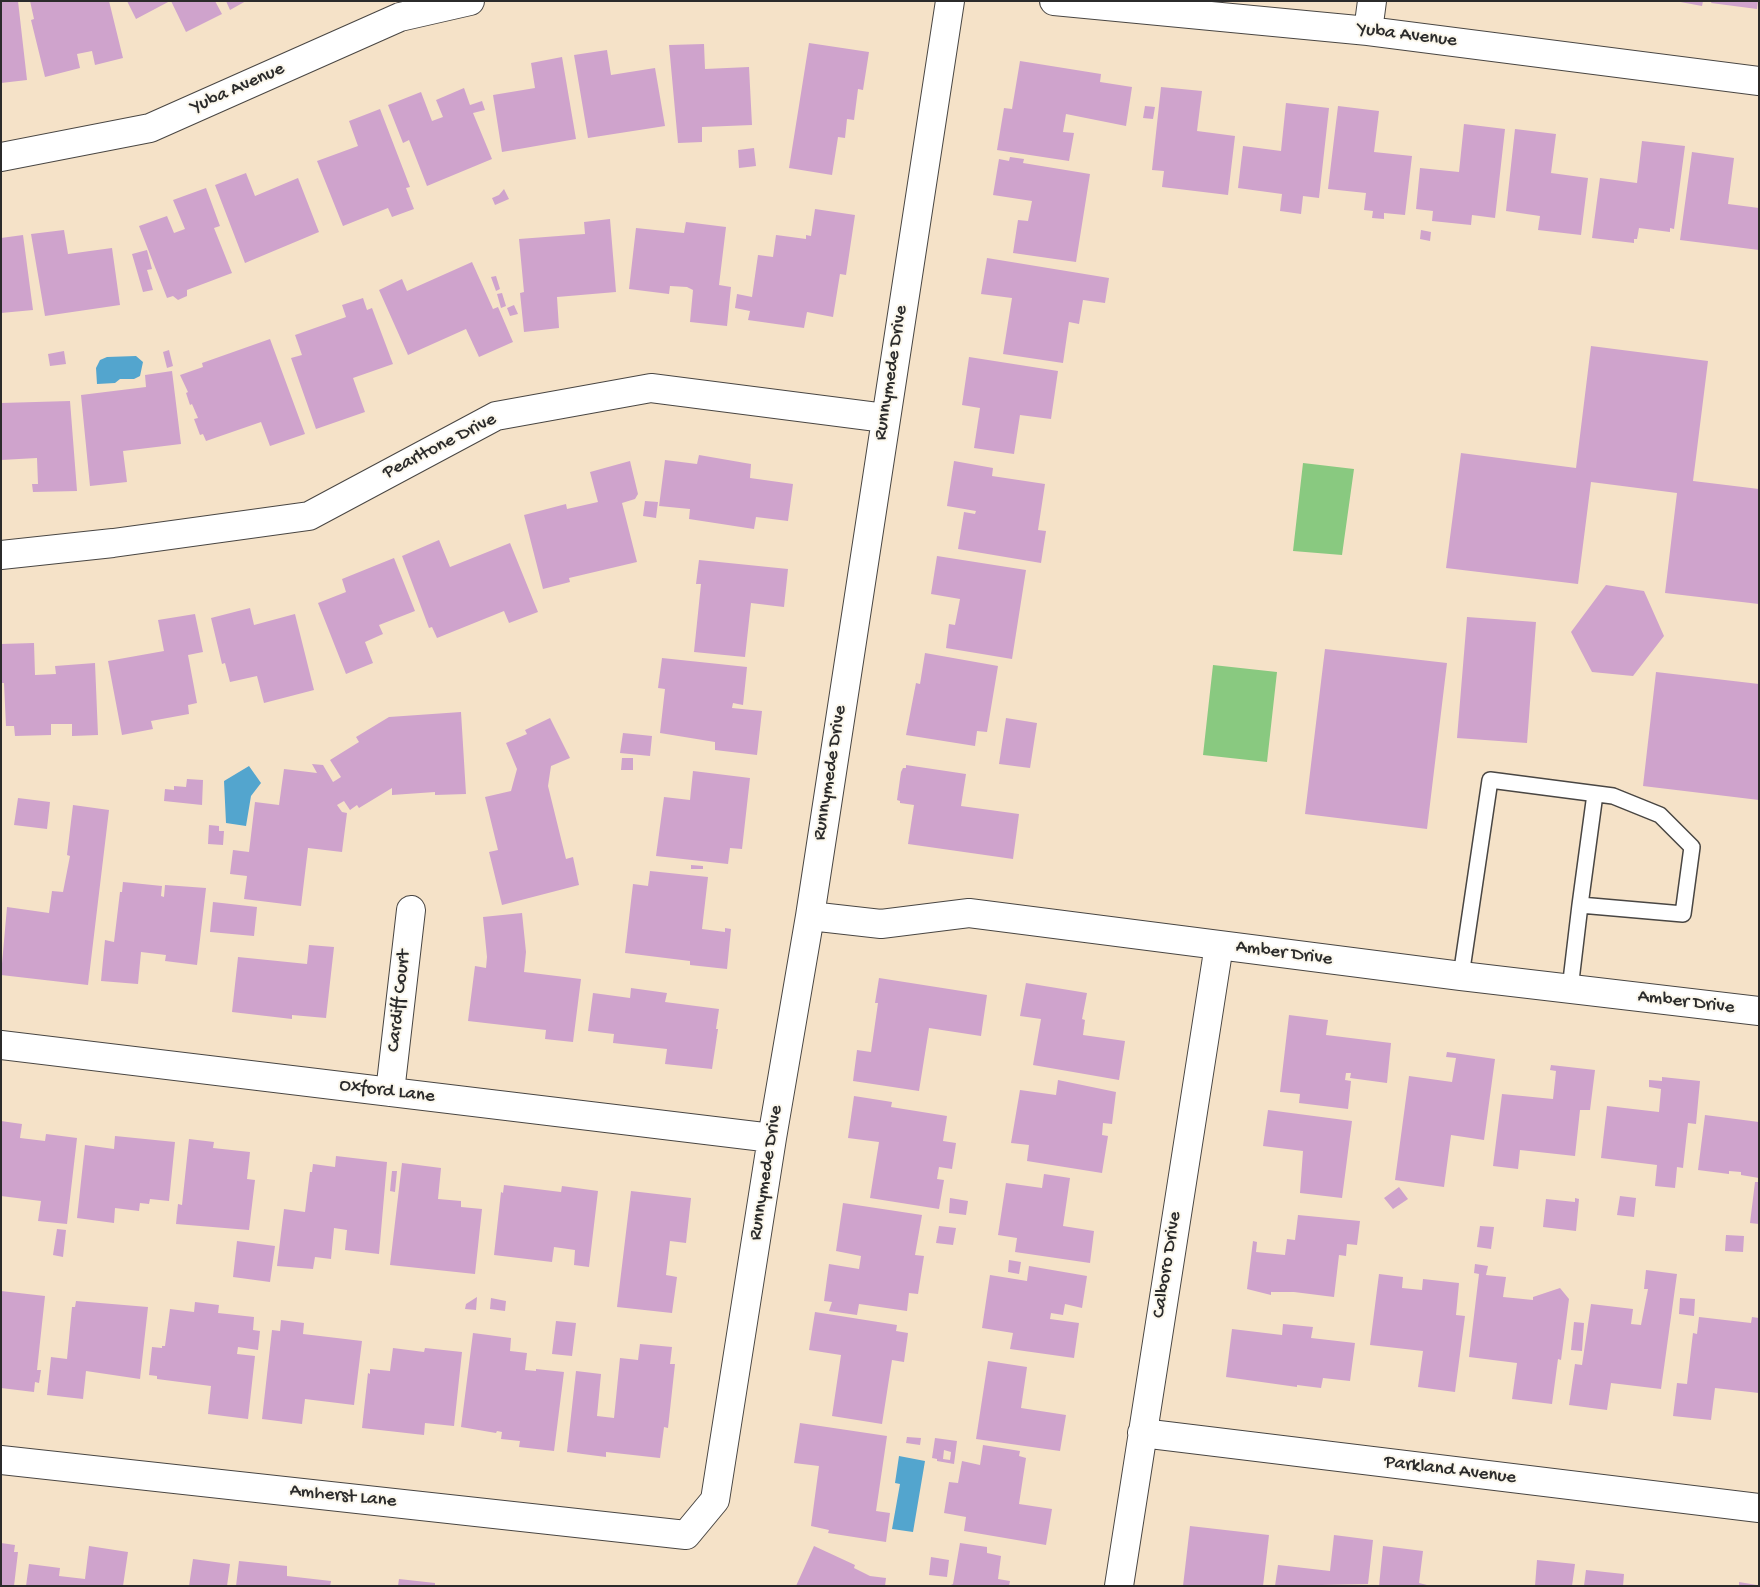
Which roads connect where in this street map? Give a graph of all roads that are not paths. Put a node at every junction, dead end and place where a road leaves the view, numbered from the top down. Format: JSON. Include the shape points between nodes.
{"nodes":[{"id":1,"x":470,"y":1,"type":"edge"},
{"id":2,"x":950,"y":1,"type":"edge"},
{"id":3,"x":1054,"y":1,"type":"edge"},
{"id":4,"x":1372,"y":1,"type":"edge"},
{"id":5,"x":1368,"y":31,"type":"junction"},
{"id":6,"x":1759,"y":81,"type":"edge"},
{"id":7,"x":1,"y":158,"type":"edge"},
{"id":8,"x":885,"y":418,"type":"junction"},
{"id":9,"x":1,"y":555,"type":"edge"},
{"id":10,"x":1595,"y":794,"type":"junction"},
{"id":11,"x":1580,"y":905,"type":"junction"},
{"id":12,"x":411,"y":910,"type":"dead end"},
{"id":13,"x":810,"y":916,"type":"junction"},
{"id":14,"x":1219,"y":945,"type":"junction"},
{"id":15,"x":1460,"y":976,"type":"junction"},
{"id":16,"x":1570,"y":989,"type":"junction"},
{"id":17,"x":1759,"y":1011,"type":"edge"},
{"id":18,"x":1,"y":1045,"type":"edge"},
{"id":19,"x":390,"y":1092,"type":"junction"},
{"id":20,"x":772,"y":1138,"type":"junction"},
{"id":21,"x":1142,"y":1433,"type":"junction"},
{"id":22,"x":1,"y":1460,"type":"edge"},
{"id":23,"x":1759,"y":1508,"type":"edge"},
{"id":24,"x":686,"y":1535,"type":"joint"},
{"id":25,"x":1119,"y":1586,"type":"edge"}],
"edges":[{"from":1,"to":7,"type":"street","name":"Yuba Avenue","via":[[400,17],[150,128]]},
{"from":2,"to":8,"type":"street","name":"Runnymede Drive"},
{"from":3,"to":5,"type":"street","name":"Yuba Avenue"},
{"from":4,"to":5,"type":"street"},
{"from":5,"to":6,"type":"street","name":"Yuba Avenue"},
{"from":8,"to":9,"type":"street","name":"Pearltone Drive","via":[[651,388],[496,416],[309,516]]},
{"from":8,"to":13,"type":"street","name":"Runnymede Drive"},
{"from":10,"to":11,"type":"lane"},
{"from":10,"to":11,"type":"lane","via":[[1614,796],[1660,815],[1692,847],[1685,904],[1683,914]]},
{"from":10,"to":15,"type":"lane","via":[[1490,780]]},
{"from":11,"to":16,"type":"lane"},
{"from":12,"to":19,"type":"street","name":"Cardiff Court"},
{"from":13,"to":14,"type":"street","name":"Amber Drive","via":[[881,924],[969,913]]},
{"from":13,"to":20,"type":"street","name":"Runnymede Drive"},
{"from":14,"to":15,"type":"street","name":"Amber Drive"},
{"from":14,"to":21,"type":"street","name":"Calboro Drive"},
{"from":15,"to":16,"type":"street","name":"Amber Drive"},
{"from":16,"to":17,"type":"street","name":"Amber Drive"},
{"from":18,"to":19,"type":"street","name":"Oxford Lane"},
{"from":19,"to":20,"type":"street","name":"Oxford Lane"},
{"from":20,"to":24,"type":"street","name":"Runnymede Drive","via":[[715,1500]]},
{"from":21,"to":23,"type":"street","name":"Parkland Avenue"},
{"from":21,"to":25,"type":"street","name":"Calboro Drive"},
{"from":22,"to":24,"type":"street","name":"Amherst Lane"}]}
